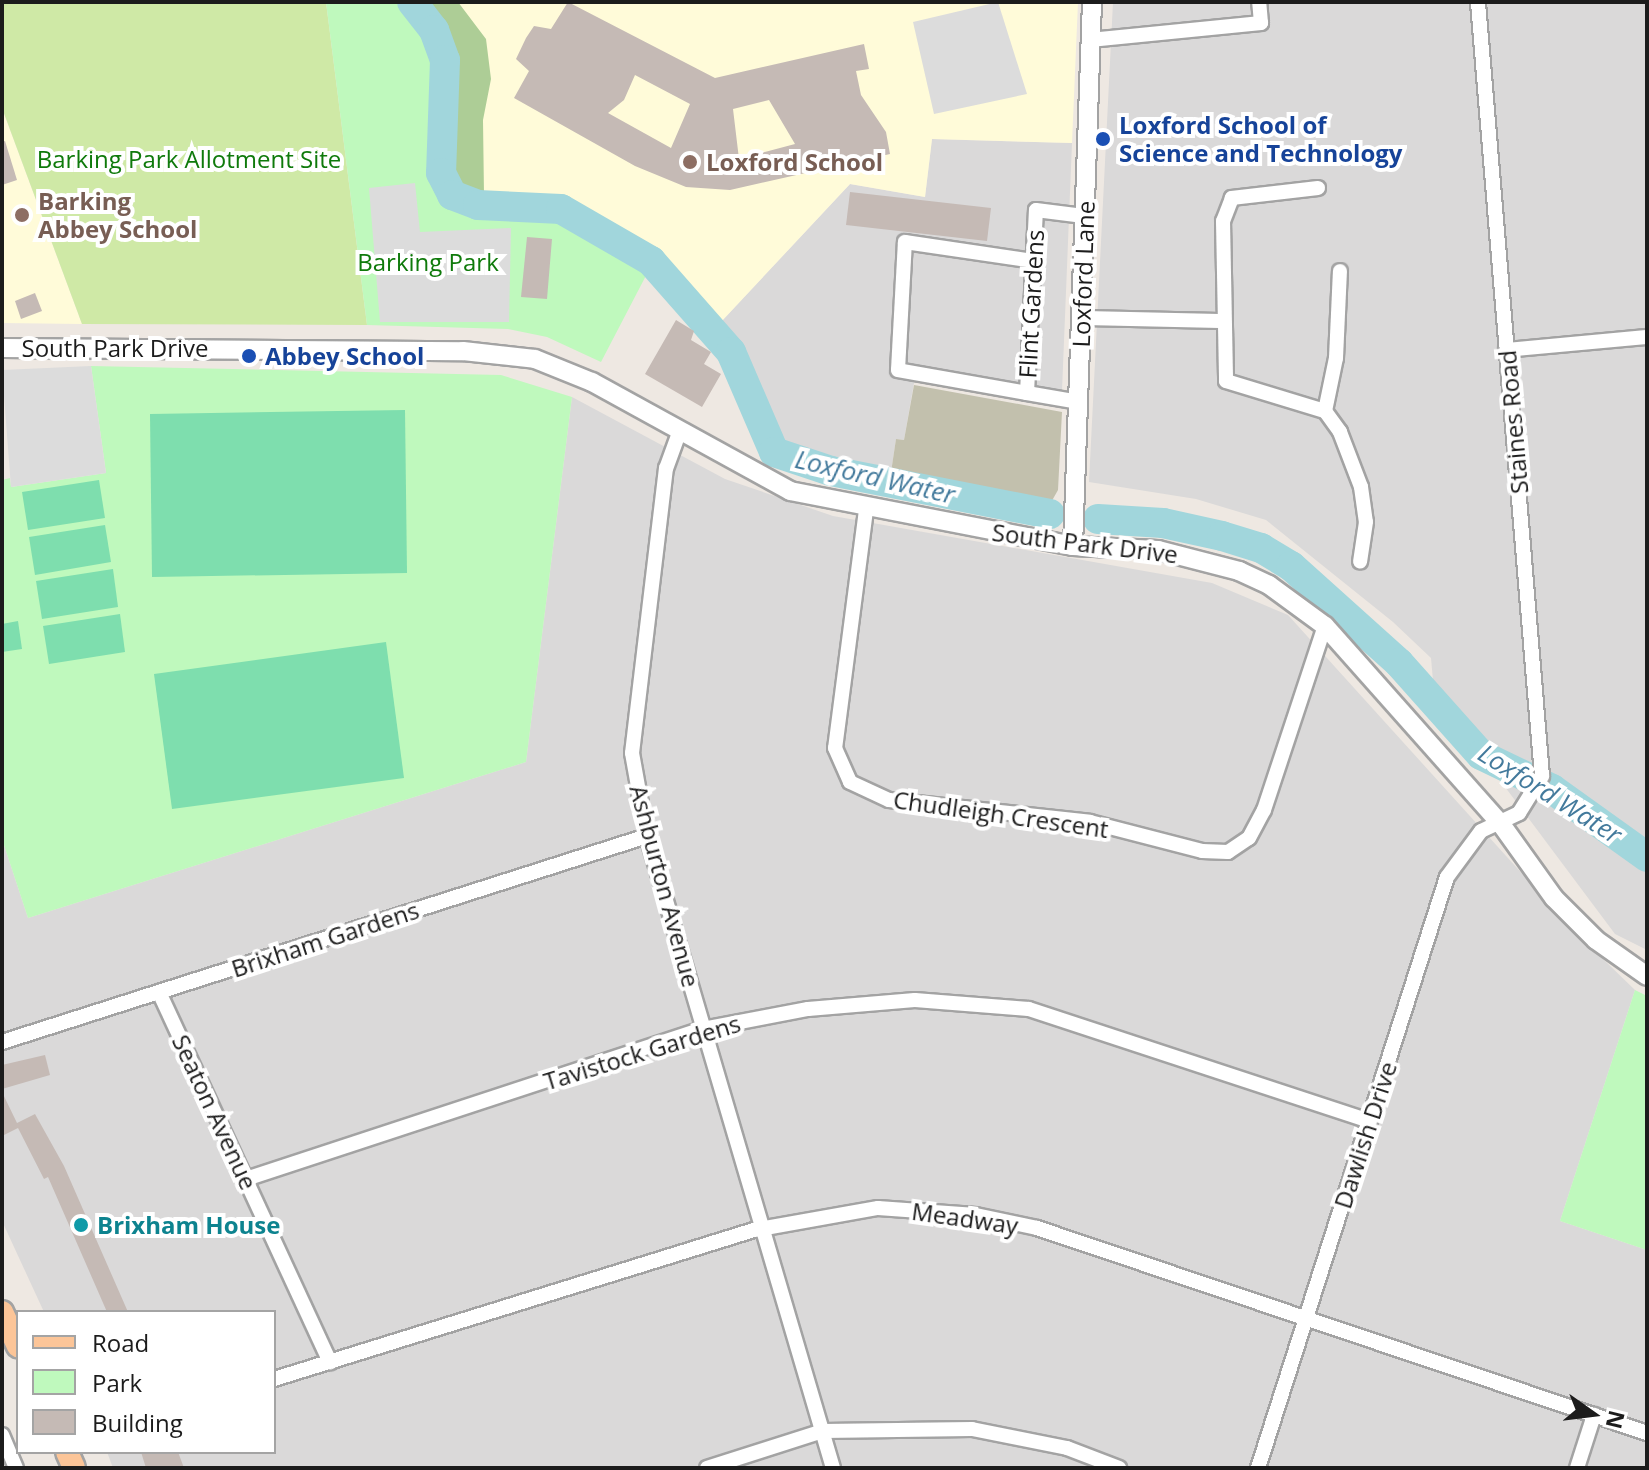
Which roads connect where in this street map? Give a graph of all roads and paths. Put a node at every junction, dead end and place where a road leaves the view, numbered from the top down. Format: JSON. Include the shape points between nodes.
{"nodes":[{"id":1,"x":1092,"y":2,"type":"edge"},
{"id":2,"x":1259,"y":2,"type":"edge"},
{"id":3,"x":1478,"y":2,"type":"edge"},
{"id":4,"x":1090,"y":40,"type":"junction"},
{"id":5,"x":1318,"y":188,"type":"dead end"},
{"id":6,"x":1084,"y":216,"type":"junction"},
{"id":7,"x":1033,"y":261,"type":"junction"},
{"id":8,"x":1340,"y":271,"type":"dead end"},
{"id":9,"x":1081,"y":318,"type":"junction"},
{"id":10,"x":1224,"y":321,"type":"junction"},
{"id":11,"x":1647,"y":337,"type":"edge"},
{"id":12,"x":2,"y":348,"type":"edge"},
{"id":13,"x":1506,"y":350,"type":"junction"},
{"id":14,"x":1027,"y":393,"type":"junction"},
{"id":15,"x":1079,"y":402,"type":"junction"},
{"id":16,"x":1325,"y":411,"type":"junction"},
{"id":17,"x":679,"y":433,"type":"junction"},
{"id":18,"x":866,"y":510,"type":"junction"},
{"id":19,"x":1073,"y":546,"type":"junction"},
{"id":20,"x":1360,"y":562,"type":"dead end"},
{"id":21,"x":1325,"y":626,"type":"junction"},
{"id":22,"x":1501,"y":824,"type":"junction"},
{"id":23,"x":647,"y":836,"type":"junction"},
{"id":24,"x":1647,"y":976,"type":"edge"},
{"id":25,"x":159,"y":992,"type":"junction"},
{"id":26,"x":703,"y":1029,"type":"junction"},
{"id":27,"x":2,"y":1042,"type":"edge"},
{"id":28,"x":1370,"y":1121,"type":"junction"},
{"id":29,"x":246,"y":1179,"type":"junction"},
{"id":30,"x":762,"y":1228,"type":"junction"},
{"id":31,"x":2,"y":1312,"type":"edge"},
{"id":32,"x":1306,"y":1319,"type":"junction"},
{"id":33,"x":16,"y":1342,"type":"edge"},
{"id":34,"x":330,"y":1362,"type":"junction"},
{"id":35,"x":276,"y":1378,"type":"edge"},
{"id":36,"x":1594,"y":1415,"type":"junction"},
{"id":37,"x":823,"y":1431,"type":"junction"},
{"id":38,"x":1647,"y":1433,"type":"edge"},
{"id":39,"x":2,"y":1435,"type":"edge"},
{"id":40,"x":16,"y":1468,"type":"edge"},
{"id":41,"x":707,"y":1468,"type":"edge"},
{"id":42,"x":833,"y":1468,"type":"edge"},
{"id":43,"x":1119,"y":1468,"type":"edge"},
{"id":44,"x":1258,"y":1468,"type":"edge"},
{"id":45,"x":1577,"y":1468,"type":"edge"}],
"edges":[{"from":1,"to":4,"type":"street","name":"Loxford Lane"},
{"from":2,"to":4,"type":"street","via":[[1261,23]]},
{"from":3,"to":13,"type":"street","name":"Staines Road"},
{"from":4,"to":6,"type":"street","name":"Loxford Lane"},
{"from":5,"to":10,"type":"street","via":[[1232,198],[1223,221]]},
{"from":6,"to":7,"type":"street","name":"Flint Gardens","via":[[1036,210]]},
{"from":6,"to":9,"type":"street","name":"Loxford Lane"},
{"from":7,"to":14,"type":"street","name":"Flint Gardens"},
{"from":7,"to":14,"type":"street","via":[[905,242],[898,370]]},
{"from":8,"to":16,"type":"street","via":[[1336,358]]},
{"from":9,"to":10,"type":"street"},
{"from":9,"to":15,"type":"street","name":"Loxford Lane"},
{"from":10,"to":16,"type":"street","via":[[1226,381]]},
{"from":11,"to":13,"type":"street"},
{"from":12,"to":17,"type":"street","name":"South Park Drive","via":[[508,354],[562,368]]},
{"from":13,"to":22,"type":"street","name":"Staines Road","via":[[1539,783],[1519,813]]},
{"from":14,"to":15,"type":"street","name":"Flint Gardens"},
{"from":15,"to":19,"type":"street","name":"Loxford Lane"},
{"from":16,"to":20,"type":"street","via":[[1340,432],[1361,487],[1366,522]]},
{"from":17,"to":18,"type":"street","name":"South Park Drive","via":[[790,491]]},
{"from":17,"to":23,"type":"street","name":"Ashburton Avenue","via":[[666,468],[632,753]]},
{"from":18,"to":19,"type":"street","name":"South Park Drive"},
{"from":18,"to":21,"type":"street","name":"Chudleigh Crescent","via":[[835,748],[850,782],[889,800],[1075,820],[1202,851],[1228,852],[1249,838],[1264,810]]},
{"from":19,"to":21,"type":"street","name":"South Park Drive","via":[[1158,550],[1227,567],[1269,585]]},
{"from":21,"to":22,"type":"street","name":"South Park Drive"},
{"from":22,"to":24,"type":"street","name":"South Park Drive","via":[[1554,898],[1596,940]]},
{"from":22,"to":28,"type":"street","name":"Dawlish Drive","via":[[1481,831],[1447,877]]},
{"from":23,"to":25,"type":"street","name":"Brixham Gardens"},
{"from":23,"to":26,"type":"street","name":"Ashburton Avenue"},
{"from":25,"to":27,"type":"street","name":"Brixham Gardens"},
{"from":25,"to":29,"type":"street","name":"Seaton Avenue"},
{"from":26,"to":28,"type":"street","name":"Tavistock Gardens","via":[[808,1009],[915,1000],[1029,1009]]},
{"from":26,"to":29,"type":"street","name":"Tavistock Gardens"},
{"from":26,"to":30,"type":"street","name":"Ashburton Avenue"},
{"from":28,"to":32,"type":"street","name":"Dawlish Drive"},
{"from":29,"to":34,"type":"street","name":"Seaton Avenue"},
{"from":30,"to":32,"type":"street","name":"Meadway","via":[[878,1208],[976,1215],[1037,1228]]},
{"from":30,"to":34,"type":"street","name":"Meadway"},
{"from":30,"to":37,"type":"street","name":"Ashburton Avenue"},
{"from":31,"to":33,"type":"main road"},
{"from":32,"to":36,"type":"street","name":"Meadway"},
{"from":32,"to":44,"type":"street","name":"Dawlish Drive"},
{"from":34,"to":35,"type":"street","name":"Meadway"},
{"from":36,"to":38,"type":"street","name":"Meadway"},
{"from":36,"to":45,"type":"street"},
{"from":37,"to":41,"type":"street"},
{"from":37,"to":42,"type":"street","name":"Ashburton Avenue"},
{"from":37,"to":43,"type":"street","via":[[972,1429],[1067,1448]]},
{"from":39,"to":40,"type":"street"}]}
